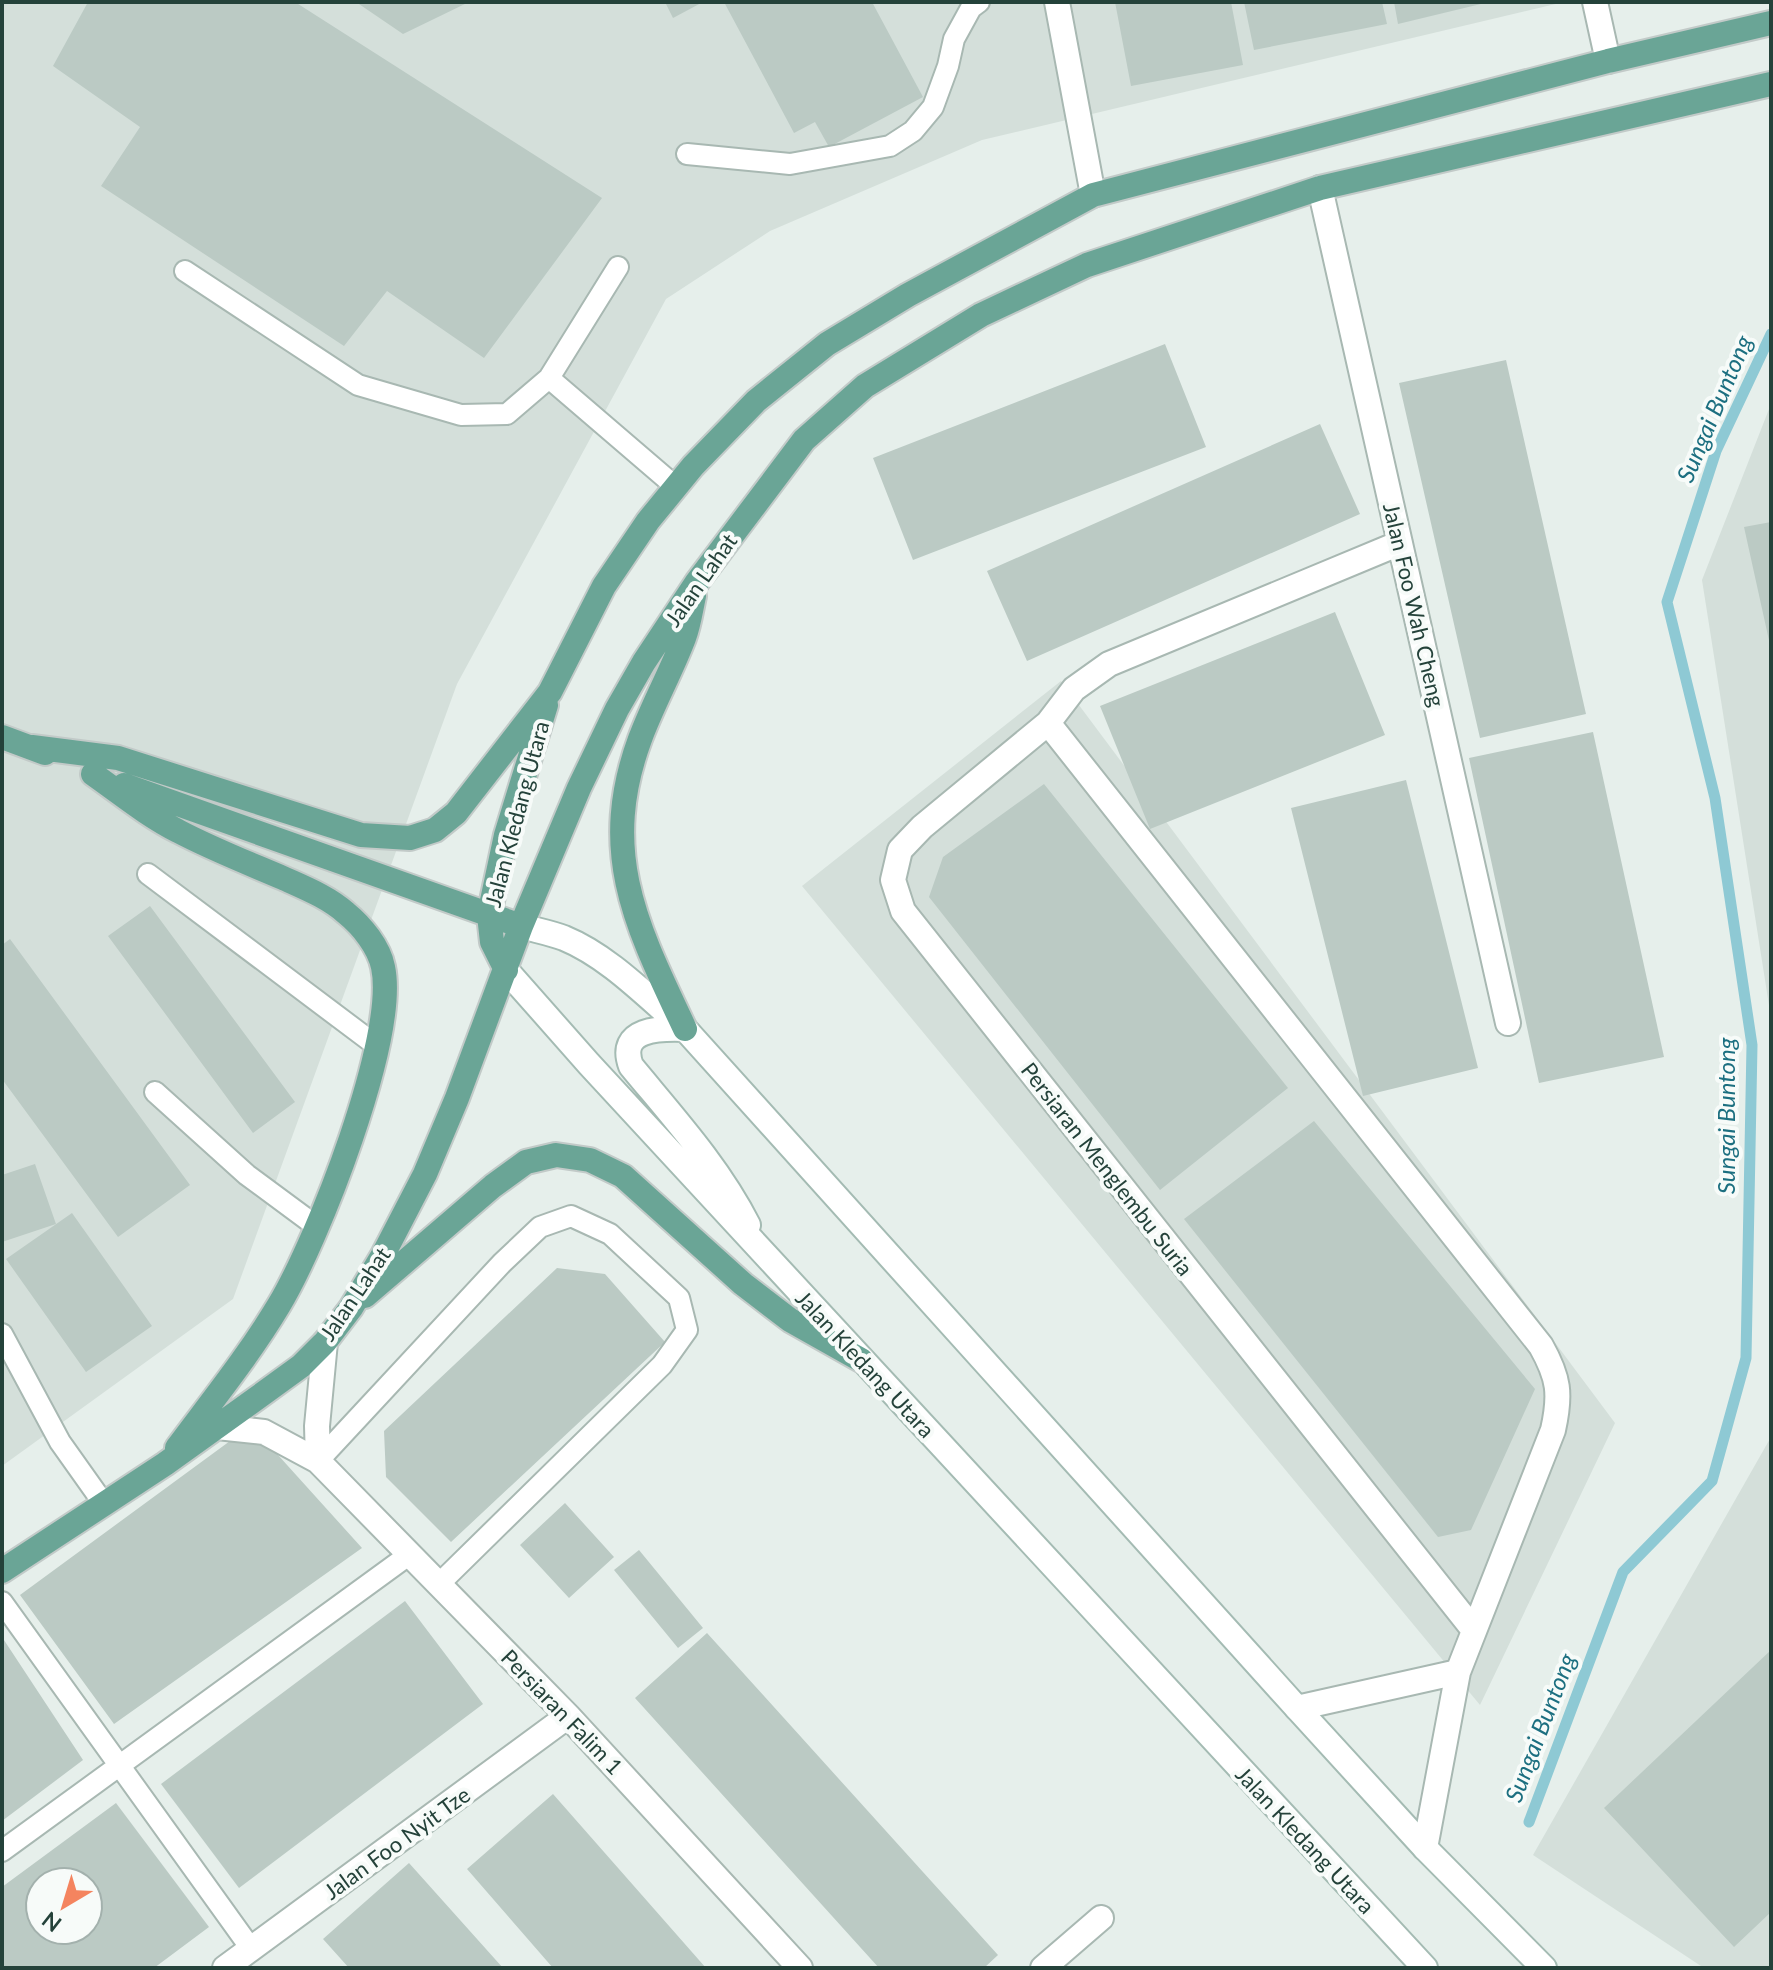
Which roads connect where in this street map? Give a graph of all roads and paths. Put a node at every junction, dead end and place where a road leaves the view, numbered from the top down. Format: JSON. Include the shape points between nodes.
{"nodes":[{"id":1,"x":979,"y":2,"type":"edge"},
{"id":2,"x":1057,"y":2,"type":"edge"},
{"id":3,"x":1595,"y":2,"type":"edge"},
{"id":4,"x":1771,"y":23,"type":"edge"},
{"id":5,"x":1608,"y":61,"type":"junction"},
{"id":6,"x":1771,"y":84,"type":"edge"},
{"id":7,"x":687,"y":154,"type":"dead end"},
{"id":8,"x":1320,"y":188,"type":"junction"},
{"id":9,"x":1093,"y":195,"type":"junction"},
{"id":10,"x":618,"y":267,"type":"dead end"},
{"id":11,"x":185,"y":271,"type":"dead end"},
{"id":12,"x":549,"y":378,"type":"junction"},
{"id":13,"x":676,"y":487,"type":"junction"},
{"id":14,"x":1400,"y":543,"type":"junction"},
{"id":15,"x":697,"y":582,"type":"junction"},
{"id":16,"x":550,"y":692,"type":"junction"},
{"id":17,"x":1048,"y":723,"type":"junction"},
{"id":18,"x":2,"y":737,"type":"edge"},
{"id":19,"x":32,"y":747,"type":"junction"},
{"id":20,"x":93,"y":774,"type":"junction"},
{"id":21,"x":148,"y":874,"type":"dead end"},
{"id":22,"x":489,"y":915,"type":"junction"},
{"id":23,"x":521,"y":926,"type":"junction"},
{"id":24,"x":506,"y":970,"type":"junction"},
{"id":25,"x":1508,"y":1023,"type":"dead end"},
{"id":26,"x":685,"y":1029,"type":"junction"},
{"id":27,"x":377,"y":1046,"type":"junction"},
{"id":28,"x":155,"y":1092,"type":"dead end"},
{"id":29,"x":316,"y":1226,"type":"junction"},
{"id":30,"x":762,"y":1253,"type":"junction"},
{"id":31,"x":351,"y":1308,"type":"junction"},
{"id":32,"x":2,"y":1334,"type":"edge"},
{"id":33,"x":325,"y":1342,"type":"junction"},
{"id":34,"x":861,"y":1360,"type":"junction"},
{"id":35,"x":217,"y":1427,"type":"junction"},
{"id":36,"x":318,"y":1461,"type":"junction"},
{"id":37,"x":165,"y":1464,"type":"junction"},
{"id":38,"x":104,"y":1504,"type":"junction"},
{"id":39,"x":410,"y":1554,"type":"junction"},
{"id":40,"x":2,"y":1571,"type":"edge"},
{"id":41,"x":439,"y":1584,"type":"junction"},
{"id":42,"x":2,"y":1602,"type":"edge"},
{"id":43,"x":1473,"y":1629,"type":"junction"},
{"id":44,"x":1458,"y":1672,"type":"junction"},
{"id":45,"x":1297,"y":1708,"type":"junction"},
{"id":46,"x":568,"y":1716,"type":"junction"},
{"id":47,"x":120,"y":1766,"type":"junction"},
{"id":48,"x":1425,"y":1848,"type":"junction"},
{"id":49,"x":2,"y":1851,"type":"edge"},
{"id":50,"x":1101,"y":1918,"type":"dead end"},
{"id":51,"x":260,"y":1959,"type":"edge"},
{"id":52,"x":225,"y":1968,"type":"edge"},
{"id":53,"x":800,"y":1968,"type":"edge"},
{"id":54,"x":1043,"y":1968,"type":"edge"},
{"id":55,"x":1425,"y":1968,"type":"edge"},
{"id":56,"x":1544,"y":1968,"type":"edge"}],
"edges":[{"from":1,"to":7,"type":"lane","via":[[954,39],[933,107],[913,131],[890,146],[790,164]]},
{"from":2,"to":9,"type":"street"},
{"from":3,"to":5,"type":"street"},
{"from":4,"to":5,"type":"main road"},
{"from":5,"to":9,"type":"main road"},
{"from":6,"to":8,"type":"main road","name":"Jalan Lahat"},
{"from":8,"to":14,"type":"street","name":"Jalan Foo Wah Cheng"},
{"from":8,"to":15,"type":"main road","name":"Jalan Lahat","via":[[1087,265],[981,315],[865,386],[804,440]]},
{"from":9,"to":13,"type":"main road","via":[[827,344],[756,401]]},
{"from":10,"to":12,"type":"lane"},
{"from":11,"to":12,"type":"lane","via":[[372,390],[461,415],[507,414]]},
{"from":12,"to":13,"type":"lane"},
{"from":13,"to":16,"type":"main road","via":[[604,586]]},
{"from":14,"to":17,"type":"street","name":"Persiaran Menglembu Suria","via":[[1109,664],[1074,689]]},
{"from":14,"to":25,"type":"street","name":"Jalan Foo Wah Cheng"},
{"from":15,"to":23,"type":"main road","name":"Jalan Lahat","via":[[617,709]]},
{"from":15,"to":26,"type":"main road","via":[[685,635],[640,739],[621,826],[624,866],[643,940]]},
{"from":16,"to":19,"type":"main road","via":[[456,813],[435,830],[410,838],[361,835],[118,758]]},
{"from":16,"to":22,"type":"main road","name":"Jalan Kledang Utara","via":[[506,835]]},
{"from":17,"to":43,"type":"street","via":[[1541,1346],[1555,1372],[1559,1402],[1553,1430]]},
{"from":17,"to":43,"type":"street","name":"Persiaran Menglembu Suria","via":[[900,850],[893,880],[903,911]]},
{"from":18,"to":19,"type":"main road"},
{"from":19,"to":20,"type":"main road"},
{"from":20,"to":22,"type":"main road"},
{"from":20,"to":27,"type":"main road","via":[[175,830],[324,897],[347,913],[383,966],[384,1007]]},
{"from":21,"to":27,"type":"lane"},
{"from":22,"to":23,"type":"main road"},
{"from":22,"to":24,"type":"main road","name":"Jalan Kledang Utara","via":[[492,942]]},
{"from":23,"to":24,"type":"main road","name":"Jalan Lahat"},
{"from":23,"to":26,"type":"street","name":"Jalan Kledang Utara","via":[[587,950]]},
{"from":24,"to":30,"type":"street","name":"Jalan Kledang Utara"},
{"from":24,"to":31,"type":"main road","name":"Jalan Lahat","via":[[425,1174]]},
{"from":26,"to":30,"type":"street","via":[[642,1032],[630,1045],[631,1066],[720,1176]]},
{"from":26,"to":45,"type":"street","name":"Jalan Kledang Utara"},
{"from":27,"to":29,"type":"main road","via":[[343,1161]]},
{"from":28,"to":29,"type":"lane","via":[[247,1175]]},
{"from":29,"to":37,"type":"main road","via":[[280,1302]]},
{"from":30,"to":34,"type":"street","name":"Jalan Kledang Utara"},
{"from":31,"to":33,"type":"main road","name":"Jalan Lahat"},
{"from":31,"to":34,"type":"main road","via":[[493,1186],[526,1162],[556,1155],[590,1160],[623,1176],[743,1284],[790,1320]]},
{"from":32,"to":38,"type":"lane","via":[[60,1442]]},
{"from":33,"to":35,"type":"main road","name":"Jalan Lahat","via":[[301,1366]]},
{"from":33,"to":36,"type":"street"},
{"from":34,"to":55,"type":"street","name":"Jalan Kledang Utara"},
{"from":35,"to":36,"type":"street","name":"Persiaran Falim 1","via":[[264,1432]]},
{"from":35,"to":37,"type":"main road","name":"Jalan Lahat"},
{"from":36,"to":39,"type":"street","name":"Persiaran Falim 1"},
{"from":36,"to":41,"type":"lane","via":[[540,1227],[571,1216],[610,1234],[679,1298],[687,1330],[662,1365]]},
{"from":37,"to":38,"type":"main road","name":"Jalan Lahat"},
{"from":38,"to":40,"type":"main road","name":"Jalan Lahat"},
{"from":39,"to":41,"type":"street","name":"Persiaran Falim 1"},
{"from":39,"to":47,"type":"lane"},
{"from":41,"to":46,"type":"street","name":"Persiaran Falim 1"},
{"from":42,"to":47,"type":"lane"},
{"from":43,"to":44,"type":"street"},
{"from":44,"to":45,"type":"street"},
{"from":44,"to":48,"type":"street"},
{"from":45,"to":48,"type":"street","name":"Jalan Kledang Utara"},
{"from":46,"to":51,"type":"street","name":"Jalan Foo Nyit Tze"},
{"from":46,"to":53,"type":"street","name":"Persiaran Falim 1"},
{"from":47,"to":49,"type":"lane"},
{"from":47,"to":51,"type":"lane"},
{"from":48,"to":56,"type":"street","name":"Jalan Kledang Utara"},
{"from":50,"to":54,"type":"street"},
{"from":51,"to":52,"type":"street","name":"Jalan Foo Nyit Tze"}]}
